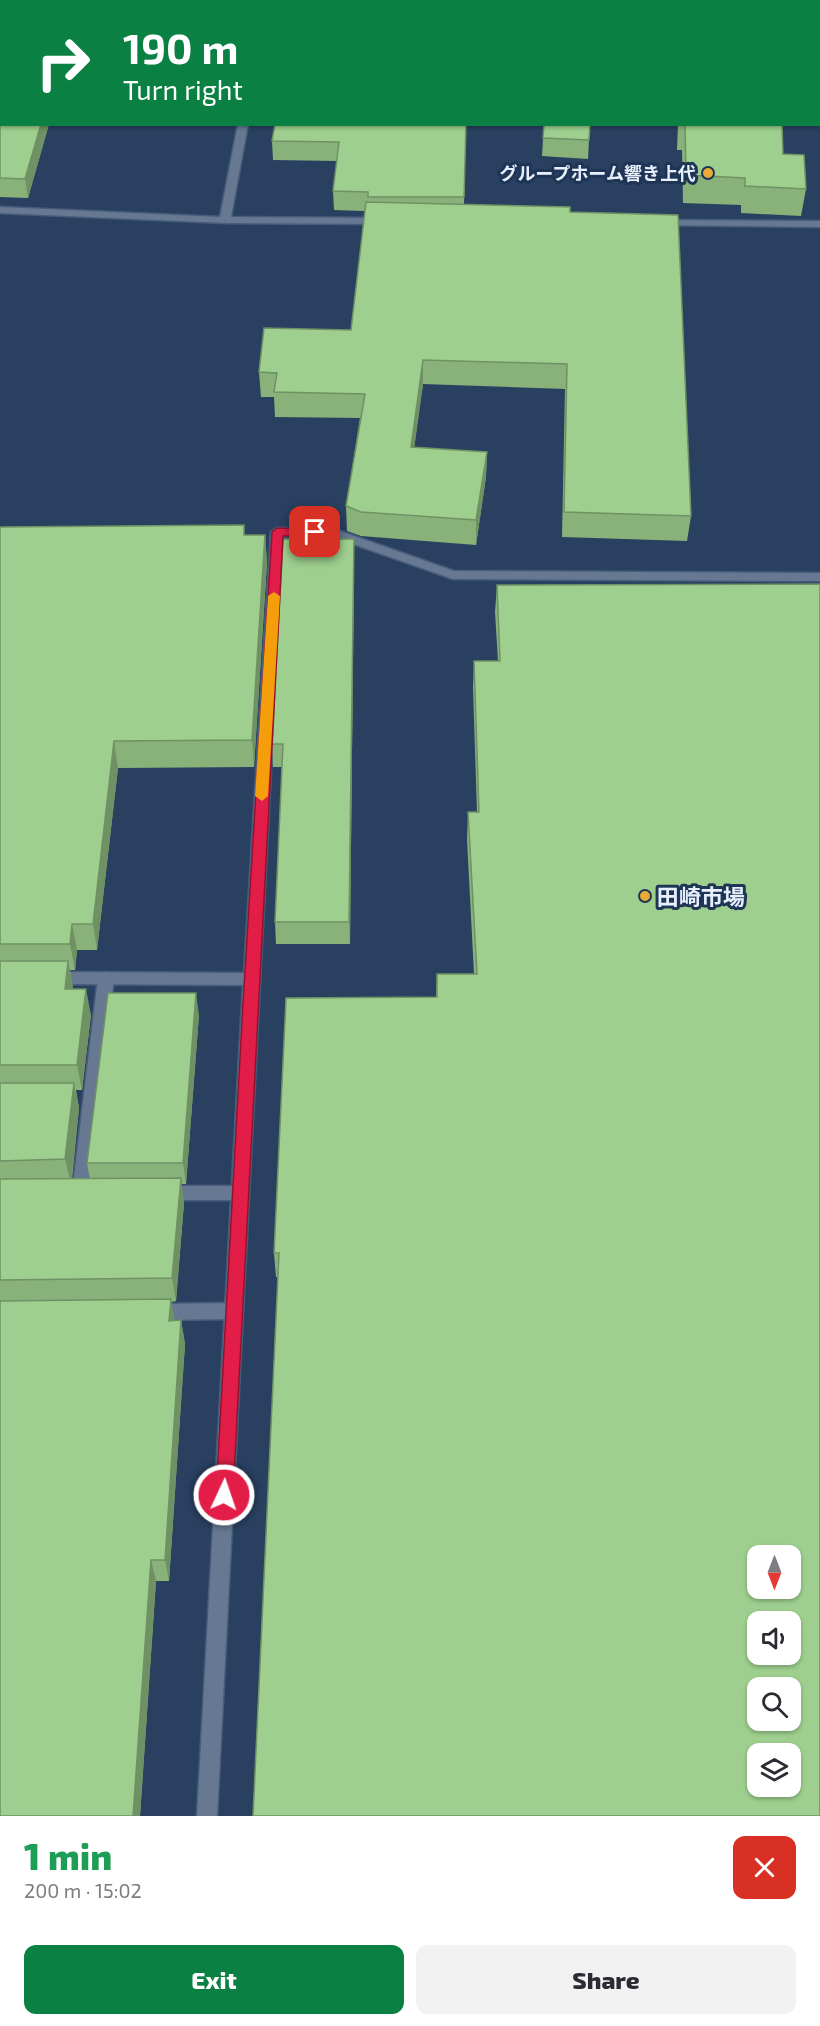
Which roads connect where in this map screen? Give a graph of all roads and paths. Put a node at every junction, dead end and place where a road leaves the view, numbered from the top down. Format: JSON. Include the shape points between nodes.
{"nodes":[{"id":1,"x":243,"y":126,"type":"edge"},
{"id":2,"x":0,"y":210,"type":"edge"},
{"id":3,"x":225,"y":220,"type":"junction"},
{"id":4,"x":392,"y":221,"type":"edge"},
{"id":5,"x":642,"y":223,"type":"edge"},
{"id":6,"x":820,"y":224,"type":"edge"},
{"id":7,"x":820,"y":577,"type":"edge"},
{"id":8,"x":35,"y":978,"type":"edge"},
{"id":9,"x":106,"y":978,"type":"junction"},
{"id":10,"x":251,"y":979,"type":"junction"},
{"id":11,"x":71,"y":1099,"type":"edge"},
{"id":12,"x":92,"y":1099,"type":"junction"},
{"id":13,"x":80,"y":1193,"type":"junction"},
{"id":14,"x":103,"y":1193,"type":"edge"},
{"id":15,"x":149,"y":1193,"type":"edge"},
{"id":16,"x":240,"y":1193,"type":"junction"},
{"id":17,"x":59,"y":1194,"type":"edge"},
{"id":18,"x":234,"y":1311,"type":"junction"},
{"id":19,"x":140,"y":1312,"type":"edge"},
{"id":20,"x":207,"y":1816,"type":"edge"}],
"edges":[{"from":1,"to":3,"type":"street"},
{"from":2,"to":3,"type":"street"},
{"from":3,"to":4,"type":"street"},
{"from":5,"to":6,"type":"street"},
{"from":7,"to":10,"type":"street","via":[[453,575],[334,533],[277,532]]},
{"from":8,"to":9,"type":"street"},
{"from":9,"to":10,"type":"street"},
{"from":9,"to":12,"type":"street"},
{"from":10,"to":16,"type":"street"},
{"from":11,"to":12,"type":"street"},
{"from":12,"to":13,"type":"street"},
{"from":13,"to":14,"type":"street"},
{"from":13,"to":17,"type":"street"},
{"from":15,"to":16,"type":"street"},
{"from":16,"to":18,"type":"street"},
{"from":18,"to":19,"type":"street"},
{"from":18,"to":20,"type":"street"}]}
